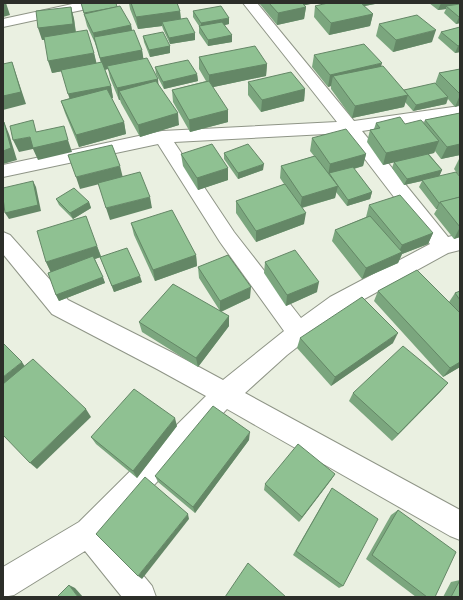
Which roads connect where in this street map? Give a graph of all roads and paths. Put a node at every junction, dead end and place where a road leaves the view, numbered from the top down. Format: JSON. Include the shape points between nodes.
{"nodes":[{"id":1,"x":96,"y":3,"type":"edge"},
{"id":2,"x":250,"y":3,"type":"edge"},
{"id":3,"x":3,"y":23,"type":"edge"},
{"id":4,"x":460,"y":111,"type":"edge"},
{"id":5,"x":350,"y":127,"type":"junction"},
{"id":6,"x":162,"y":137,"type":"junction"},
{"id":7,"x":3,"y":171,"type":"edge"},
{"id":8,"x":3,"y":240,"type":"edge"},
{"id":9,"x":452,"y":244,"type":"edge"},
{"id":10,"x":299,"y":333,"type":"junction"},
{"id":11,"x":225,"y":394,"type":"junction"},
{"id":12,"x":460,"y":526,"type":"edge"},
{"id":13,"x":89,"y":532,"type":"junction"},
{"id":14,"x":3,"y":584,"type":"edge"},
{"id":15,"x":141,"y":597,"type":"edge"}],
"edges":[{"from":1,"to":3,"type":"street"},
{"from":2,"to":5,"type":"street"},
{"from":4,"to":5,"type":"street"},
{"from":5,"to":6,"type":"street"},
{"from":5,"to":9,"type":"street"},
{"from":6,"to":7,"type":"street"},
{"from":6,"to":10,"type":"street","via":[[227,237]]},
{"from":8,"to":11,"type":"street","via":[[60,307]]},
{"from":9,"to":10,"type":"street","via":[[338,303]]},
{"from":10,"to":11,"type":"street"},
{"from":11,"to":12,"type":"street"},
{"from":11,"to":13,"type":"street"},
{"from":13,"to":14,"type":"street"},
{"from":13,"to":15,"type":"street"}]}
